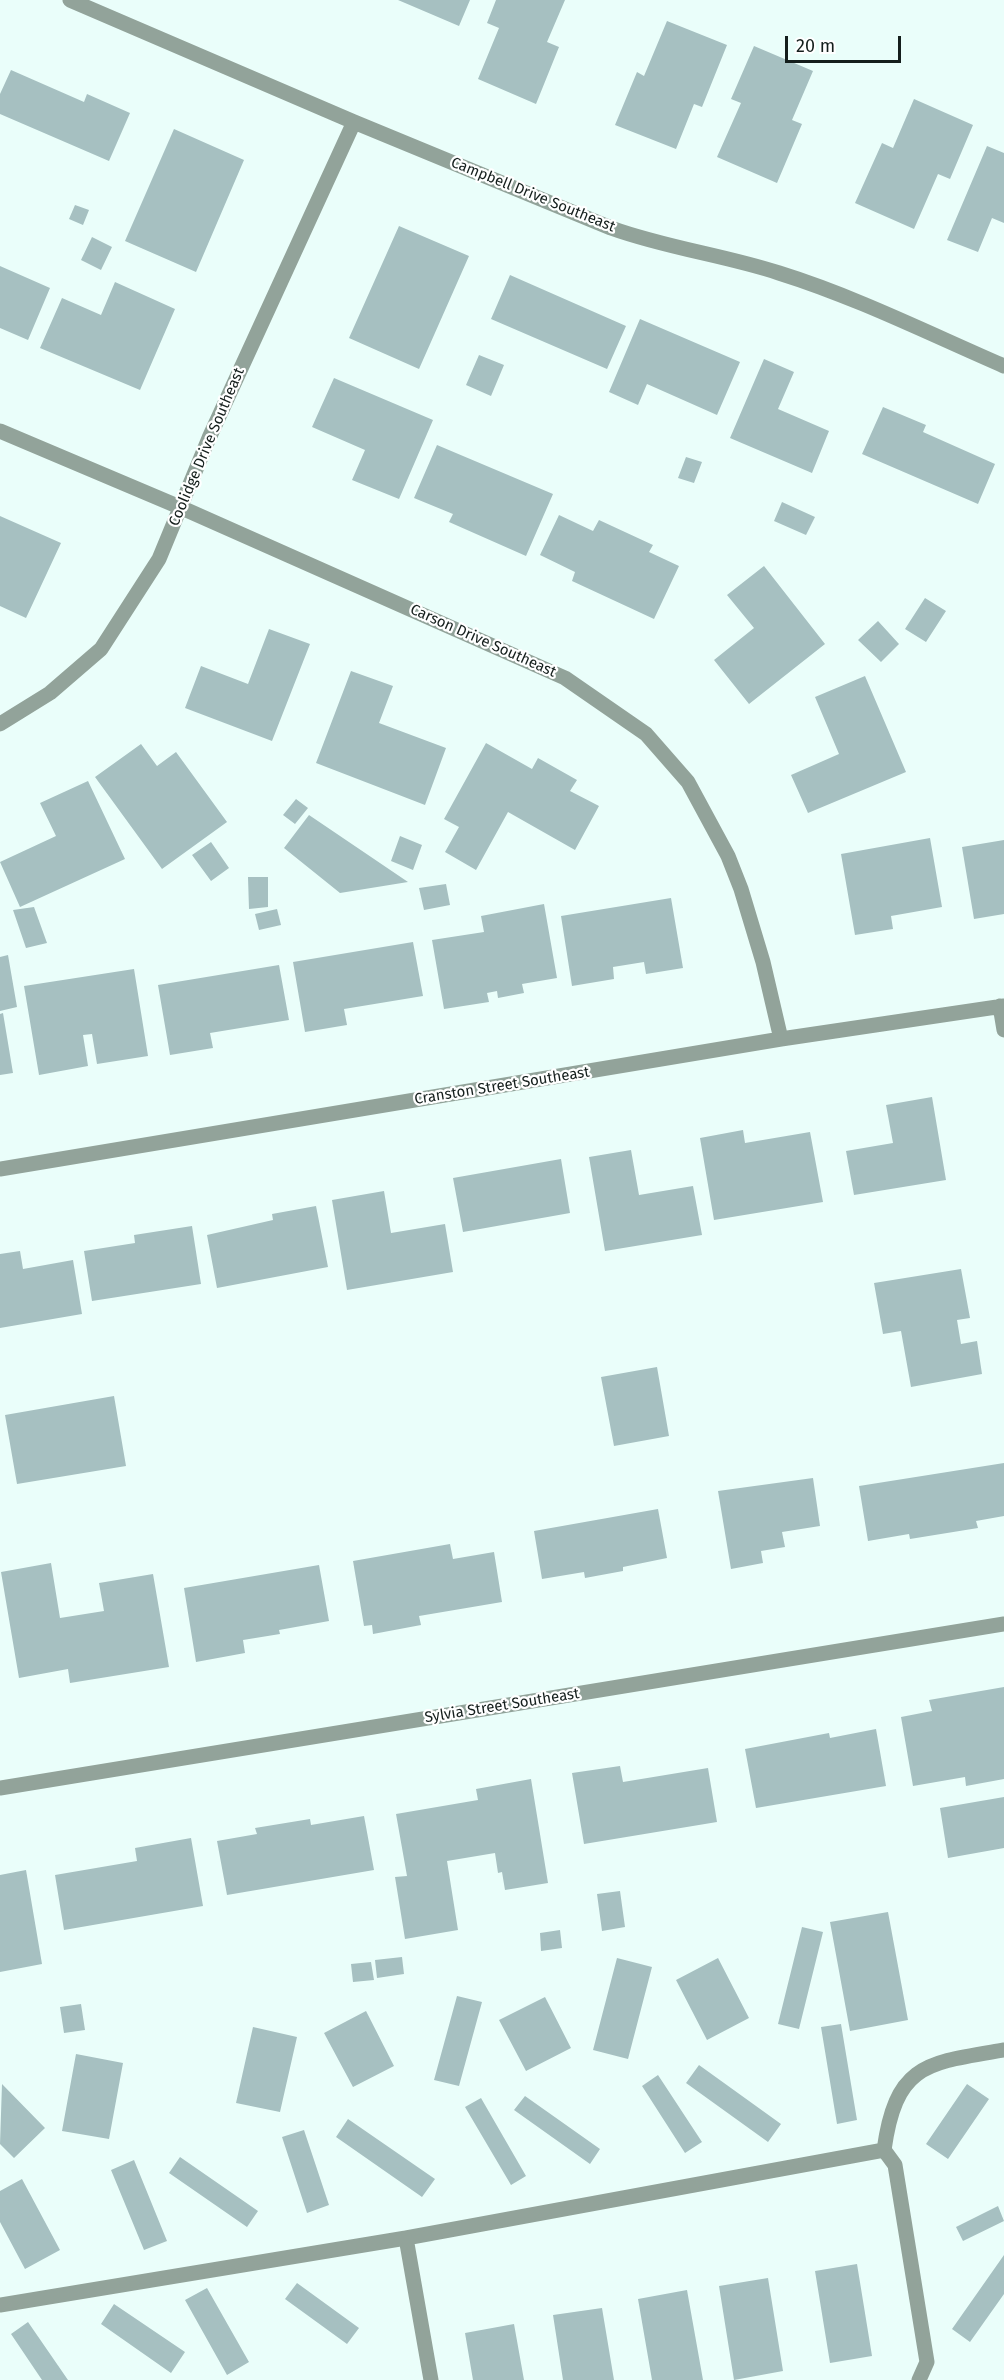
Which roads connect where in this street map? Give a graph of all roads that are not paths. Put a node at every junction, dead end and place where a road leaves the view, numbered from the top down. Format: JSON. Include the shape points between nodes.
{"nodes":[{"id":1,"x":70,"y":0,"type":"edge"},
{"id":2,"x":354,"y":122,"type":"junction"},
{"id":3,"x":1004,"y":366,"type":"edge"},
{"id":4,"x":0,"y":431,"type":"edge"},
{"id":5,"x":182,"y":508,"type":"junction"},
{"id":6,"x":0,"y":724,"type":"edge"},
{"id":7,"x":1002,"y":1006,"type":"edge"},
{"id":8,"x":1004,"y":1030,"type":"edge"},
{"id":9,"x":781,"y":1039,"type":"junction"},
{"id":10,"x":0,"y":1169,"type":"edge"},
{"id":11,"x":1004,"y":1624,"type":"edge"},
{"id":12,"x":0,"y":1788,"type":"edge"},
{"id":13,"x":1004,"y":2050,"type":"edge"},
{"id":14,"x":884,"y":2150,"type":"junction"},
{"id":15,"x":406,"y":2238,"type":"junction"},
{"id":16,"x":0,"y":2305,"type":"edge"},
{"id":17,"x":431,"y":2380,"type":"edge"},
{"id":18,"x":919,"y":2380,"type":"edge"}],
"edges":[{"from":1,"to":2,"type":"street","name":"Campbell Drive Southeast"},
{"from":2,"to":3,"type":"street","name":"Campbell Drive Southeast","via":[[644,240],[816,285]]},
{"from":2,"to":5,"type":"street","name":"Coolidge Drive Southeast","via":[[209,438]]},
{"from":4,"to":5,"type":"street","name":"Carson Drive Southeast"},
{"from":5,"to":6,"type":"street","name":"Coolidge Drive Southeast","via":[[159,560],[101,650],[50,693]]},
{"from":5,"to":9,"type":"street","name":"Carson Drive Southeast","via":[[565,678],[646,734],[688,782],[728,856],[763,962]]},
{"from":7,"to":8,"type":"street"},
{"from":7,"to":9,"type":"street","name":"Cranston Street Southeast"},
{"from":9,"to":10,"type":"street","name":"Cranston Street Southeast"},
{"from":11,"to":12,"type":"street","name":"Sylvia Street Southeast"},
{"from":13,"to":14,"type":"street","via":[[928,2067],[910,2079],[889,2115]]},
{"from":14,"to":15,"type":"street"},
{"from":14,"to":18,"type":"street","via":[[895,2165],[927,2362]]},
{"from":15,"to":16,"type":"street"},
{"from":15,"to":17,"type":"street"}]}
